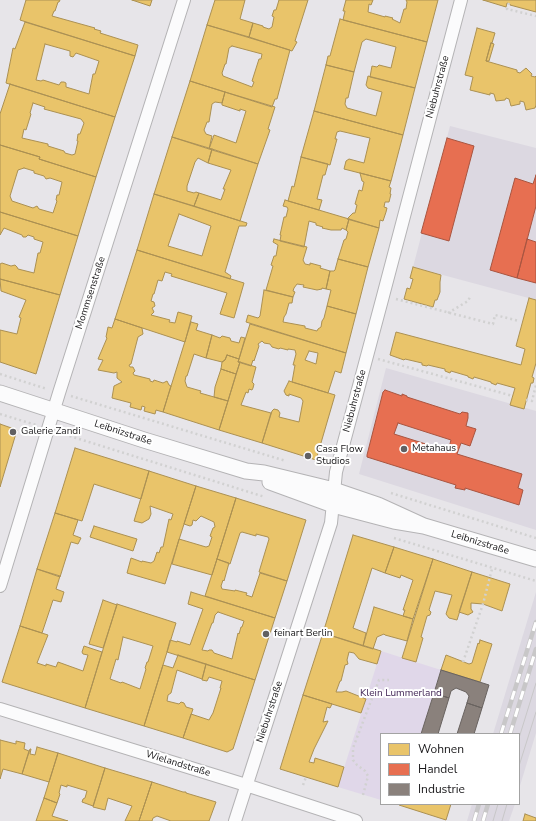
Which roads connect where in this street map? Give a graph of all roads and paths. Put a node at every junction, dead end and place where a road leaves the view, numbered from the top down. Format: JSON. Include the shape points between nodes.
{"nodes":[{"id":1,"x":184,"y":0,"type":"edge"},
{"id":2,"x":461,"y":0,"type":"edge"},
{"id":3,"x":509,"y":3,"type":"dead end"},
{"id":4,"x":536,"y":16,"type":"edge"},
{"id":5,"x":383,"y":296,"type":"junction"},
{"id":6,"x":470,"y":297,"type":"dead end"},
{"id":7,"x":448,"y":313,"type":"junction"},
{"id":8,"x":519,"y":321,"type":"dead end"},
{"id":9,"x":367,"y":356,"type":"junction"},
{"id":10,"x":0,"y":374,"type":"edge"},
{"id":11,"x":536,"y":385,"type":"edge"},
{"id":12,"x":36,"y":386,"type":"dead end"},
{"id":13,"x":0,"y":393,"type":"edge"},
{"id":14,"x":513,"y":396,"type":"dead end"},
{"id":15,"x":526,"y":400,"type":"dead end"},
{"id":16,"x":89,"y":402,"type":"dead end"},
{"id":17,"x":54,"y":410,"type":"junction"},
{"id":18,"x":0,"y":414,"type":"edge"},
{"id":19,"x":25,"y":422,"type":"dead end"},
{"id":20,"x":74,"y":437,"type":"dead end"},
{"id":21,"x":293,"y":463,"type":"dead end"},
{"id":22,"x":246,"y":471,"type":"junction"},
{"id":23,"x":334,"y":490,"type":"junction"},
{"id":24,"x":386,"y":492,"type":"dead end"},
{"id":25,"x":266,"y":498,"type":"dead end"},
{"id":26,"x":333,"y":505,"type":"junction"},
{"id":27,"x":424,"y":526,"type":"junction"},
{"id":28,"x":389,"y":536,"type":"dead end"},
{"id":29,"x":536,"y":538,"type":"edge"},
{"id":30,"x":536,"y":559,"type":"edge"},
{"id":31,"x":492,"y":568,"type":"junction"},
{"id":32,"x":536,"y":581,"type":"edge"},
{"id":33,"x":0,"y":586,"type":"edge"},
{"id":34,"x":463,"y":662,"type":"dead end"},
{"id":35,"x":389,"y":680,"type":"dead end"},
{"id":36,"x":0,"y":709,"type":"edge"},
{"id":37,"x":306,"y":777,"type":"dead end"},
{"id":38,"x":246,"y":785,"type":"junction"},
{"id":39,"x":303,"y":785,"type":"dead end"},
{"id":40,"x":363,"y":795,"type":"dead end"},
{"id":41,"x":235,"y":821,"type":"edge"},
{"id":42,"x":356,"y":821,"type":"edge"}],
"edges":[{"from":1,"to":17,"type":"street","name":"Mommsenstraße"},
{"from":2,"to":5,"type":"street","name":"Niebuhrstraße"},
{"from":3,"to":4,"type":"path","via":[[507,9]]},
{"from":5,"to":7,"type":"path"},
{"from":5,"to":9,"type":"street","name":"Niebuhrstraße"},
{"from":6,"to":7,"type":"path","via":[[468,301]]},
{"from":7,"to":8,"type":"path","via":[[493,324],[496,315]]},
{"from":9,"to":14,"type":"path"},
{"from":9,"to":23,"type":"street","name":"Niebuhrstraße","via":[[336,472]]},
{"from":10,"to":12,"type":"path"},
{"from":11,"to":15,"type":"path","via":[[532,401]]},
{"from":13,"to":17,"type":"street","name":"Leibnizstraße"},
{"from":16,"to":21,"type":"path"},
{"from":17,"to":22,"type":"street","name":"Leibnizstraße"},
{"from":17,"to":33,"type":"street","name":"Mommsenstraße"},
{"from":18,"to":19,"type":"path"},
{"from":20,"to":25,"type":"path"},
{"from":22,"to":23,"type":"street","name":"Leibnizstraße"},
{"from":22,"to":26,"type":"street","name":"Leibnizstraße","via":[[262,480]]},
{"from":23,"to":26,"type":"street","name":"Niebuhrstraße"},
{"from":23,"to":27,"type":"street","name":"Leibnizstraße","via":[[378,505]]},
{"from":24,"to":29,"type":"path"},
{"from":26,"to":27,"type":"street","name":"Leibnizstraße","via":[[394,522]]},
{"from":26,"to":38,"type":"street","name":"Niebuhrstraße","via":[[331,523]]},
{"from":27,"to":30,"type":"street","name":"Leibnizstraße"},
{"from":28,"to":31,"type":"path"},
{"from":31,"to":32,"type":"path"},
{"from":31,"to":34,"type":"path","via":[[483,604]]},
{"from":35,"to":40,"type":"path","via":[[379,680],[353,748],[353,760],[368,776]]},
{"from":36,"to":38,"type":"street","name":"Wielandstraße"},
{"from":37,"to":39,"type":"path"},
{"from":38,"to":41,"type":"street","name":"Niebuhrstraße"},
{"from":38,"to":42,"type":"street","name":"Wielandstraße"}]}
